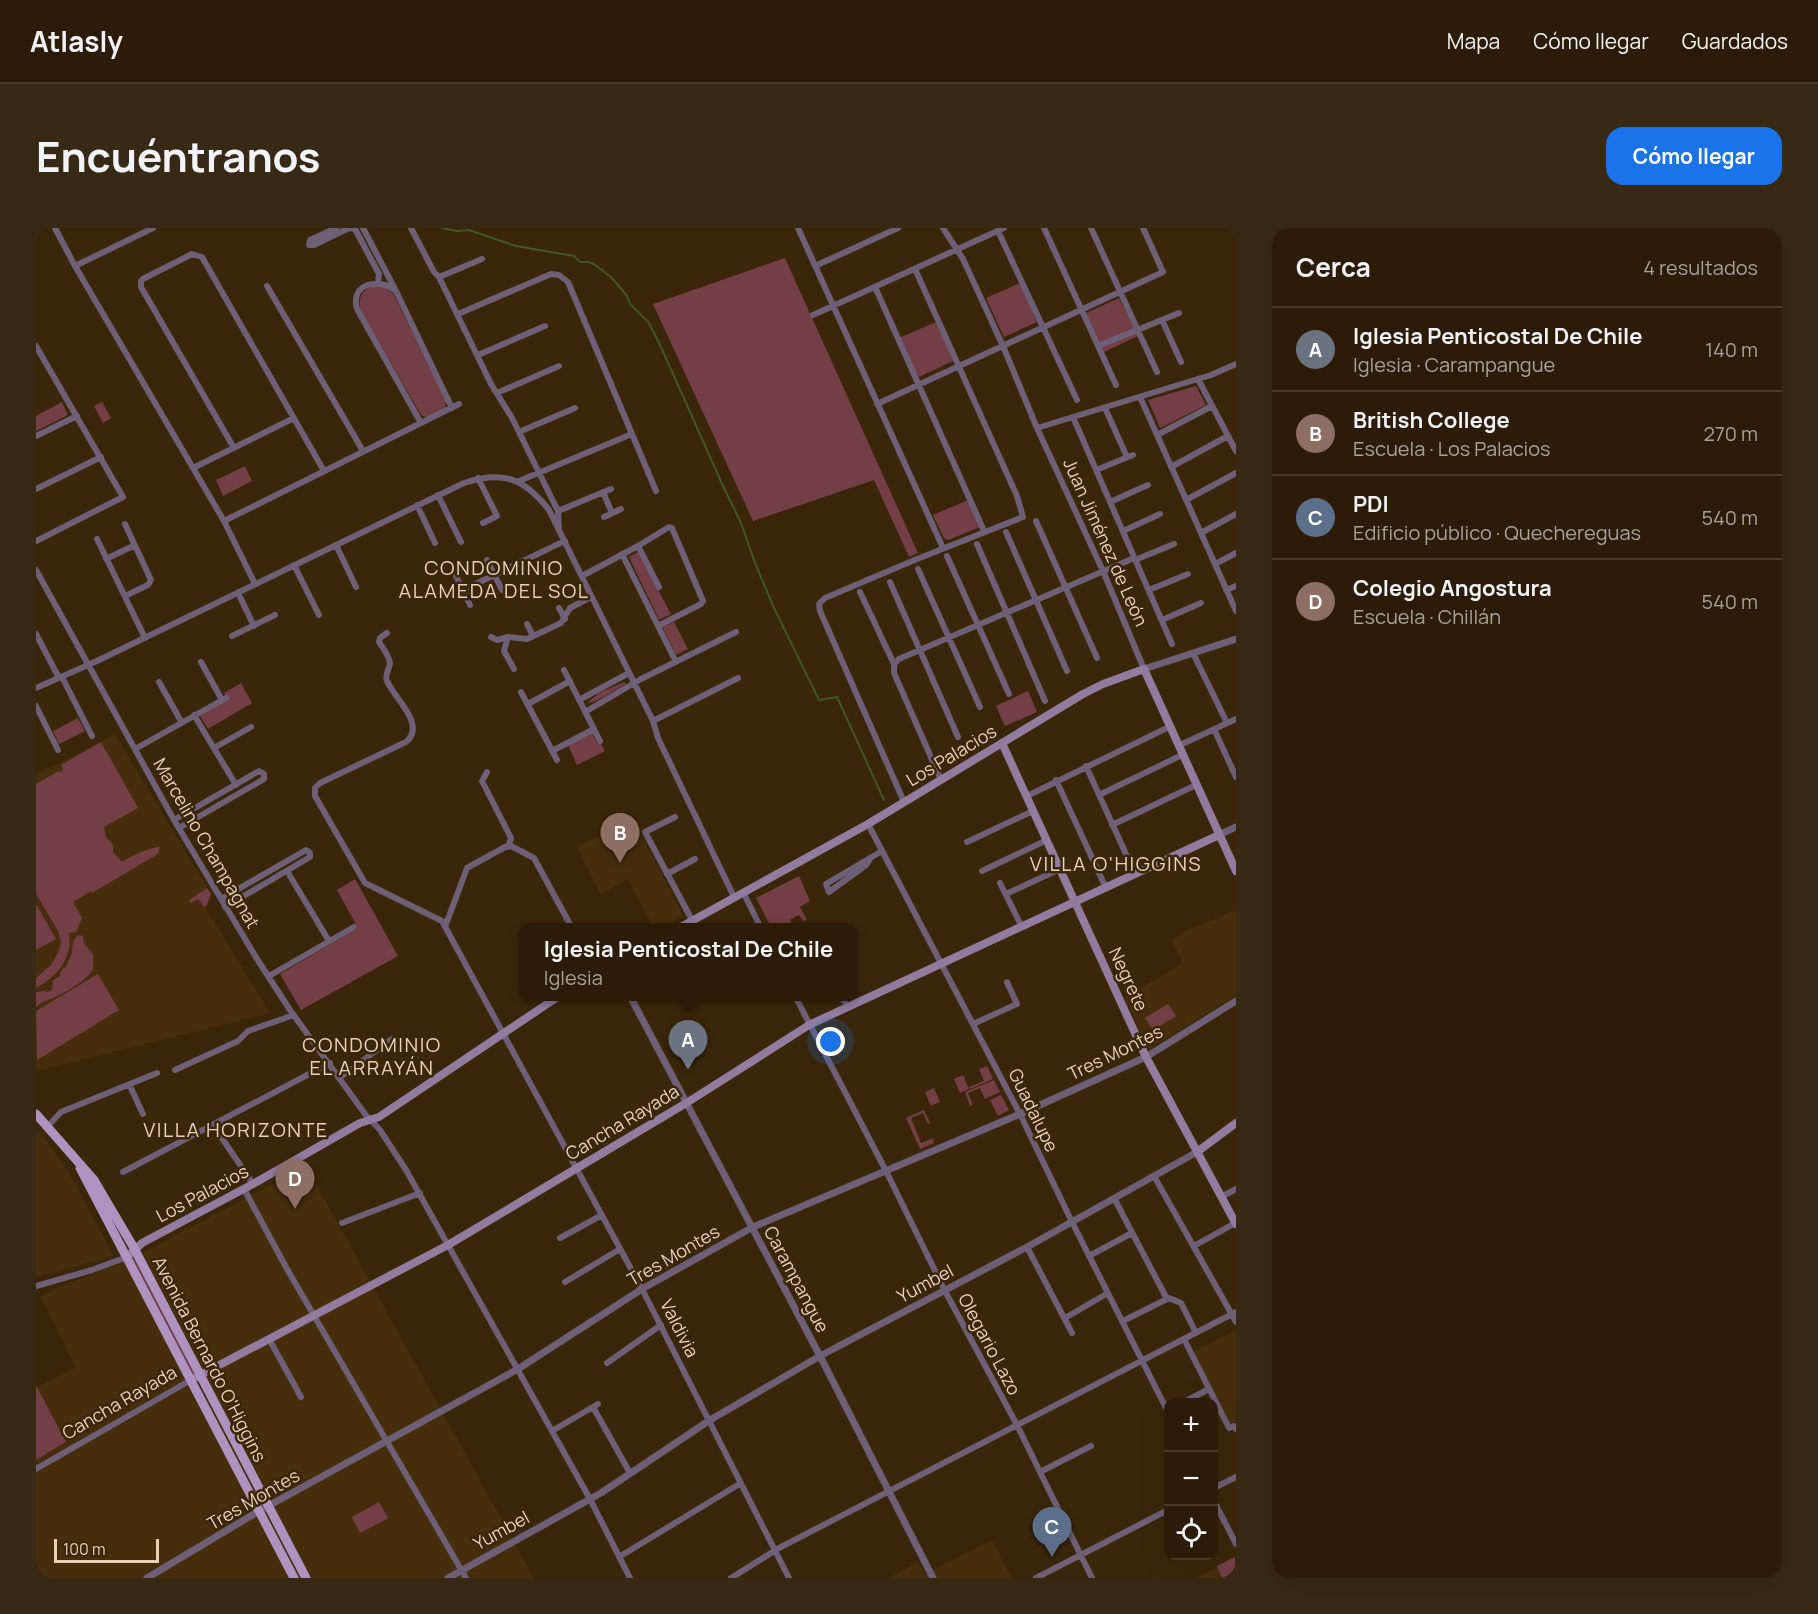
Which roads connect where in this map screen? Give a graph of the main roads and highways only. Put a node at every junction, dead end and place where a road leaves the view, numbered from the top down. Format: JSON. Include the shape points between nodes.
{"nodes":[{"id":1,"x":1144,"y":669,"type":"joint"},
{"id":2,"x":1002,"y":743,"type":"junction"},
{"id":3,"x":1219,"y":835,"type":"junction"},
{"id":4,"x":1236,"y":872,"type":"edge"},
{"id":5,"x":1075,"y":902,"type":"junction"},
{"id":6,"x":688,"y":923,"type":"edge"},
{"id":7,"x":552,"y":1001,"type":"edge"},
{"id":8,"x":36,"y":1114,"type":"edge"},
{"id":9,"x":1236,"y":1123,"type":"edge"},
{"id":10,"x":1197,"y":1152,"type":"junction"},
{"id":11,"x":78,"y":1161,"type":"junction"},
{"id":12,"x":1236,"y":1224,"type":"edge"},
{"id":13,"x":134,"y":1248,"type":"junction"},
{"id":14,"x":127,"y":1257,"type":"junction"},
{"id":15,"x":195,"y":1377,"type":"junction"},
{"id":16,"x":264,"y":1508,"type":"junction"},
{"id":17,"x":294,"y":1578,"type":"edge"},
{"id":18,"x":306,"y":1578,"type":"edge"}],
"edges":[{"from":1,"to":2,"type":"main road","name":"Los Palacios","via":[[1083,694]]},
{"from":1,"to":3,"type":"main road","name":"Juan Jiménez de León"},
{"from":2,"to":5,"type":"main road","name":"Negrete"},
{"from":2,"to":6,"type":"main road","name":"Los Palacios","via":[[868,824]]},
{"from":3,"to":4,"type":"main road","name":"Juan Jiménez de León"},
{"from":3,"to":5,"type":"main road","name":"Cancha Rayada"},
{"from":5,"to":10,"type":"main road","name":"Negrete","via":[[1146,1057]]},
{"from":5,"to":15,"type":"main road","name":"Cancha Rayada","via":[[809,1025],[448,1245]]},
{"from":7,"to":13,"type":"main road","name":"Los Palacios","via":[[379,1117],[360,1123]]},
{"from":8,"to":11,"type":"main road","name":"Avenida Bernardo O'Higgins"},
{"from":9,"to":10,"type":"main road","name":"Yumbel"},
{"from":10,"to":12,"type":"main road","name":"Negrete"},
{"from":11,"to":13,"type":"main road","name":"Avenida Bernardo O'Higgins","via":[[99,1188]]},
{"from":11,"to":14,"type":"main road","name":"Avenida Bernardo O'Higgins"},
{"from":13,"to":14,"type":"main road","name":"Los Palacios"},
{"from":13,"to":15,"type":"main road","name":"Avenida Bernardo O'Higgins"},
{"from":14,"to":15,"type":"main road","name":"Avenida Bernardo O'Higgins"},
{"from":15,"to":16,"type":"main road","name":"Avenida Bernardo O'Higgins"},
{"from":16,"to":17,"type":"main road","name":"Avenida Bernardo O'Higgins"},
{"from":16,"to":18,"type":"main road","name":"Avenida Bernardo O'Higgins"}]}
